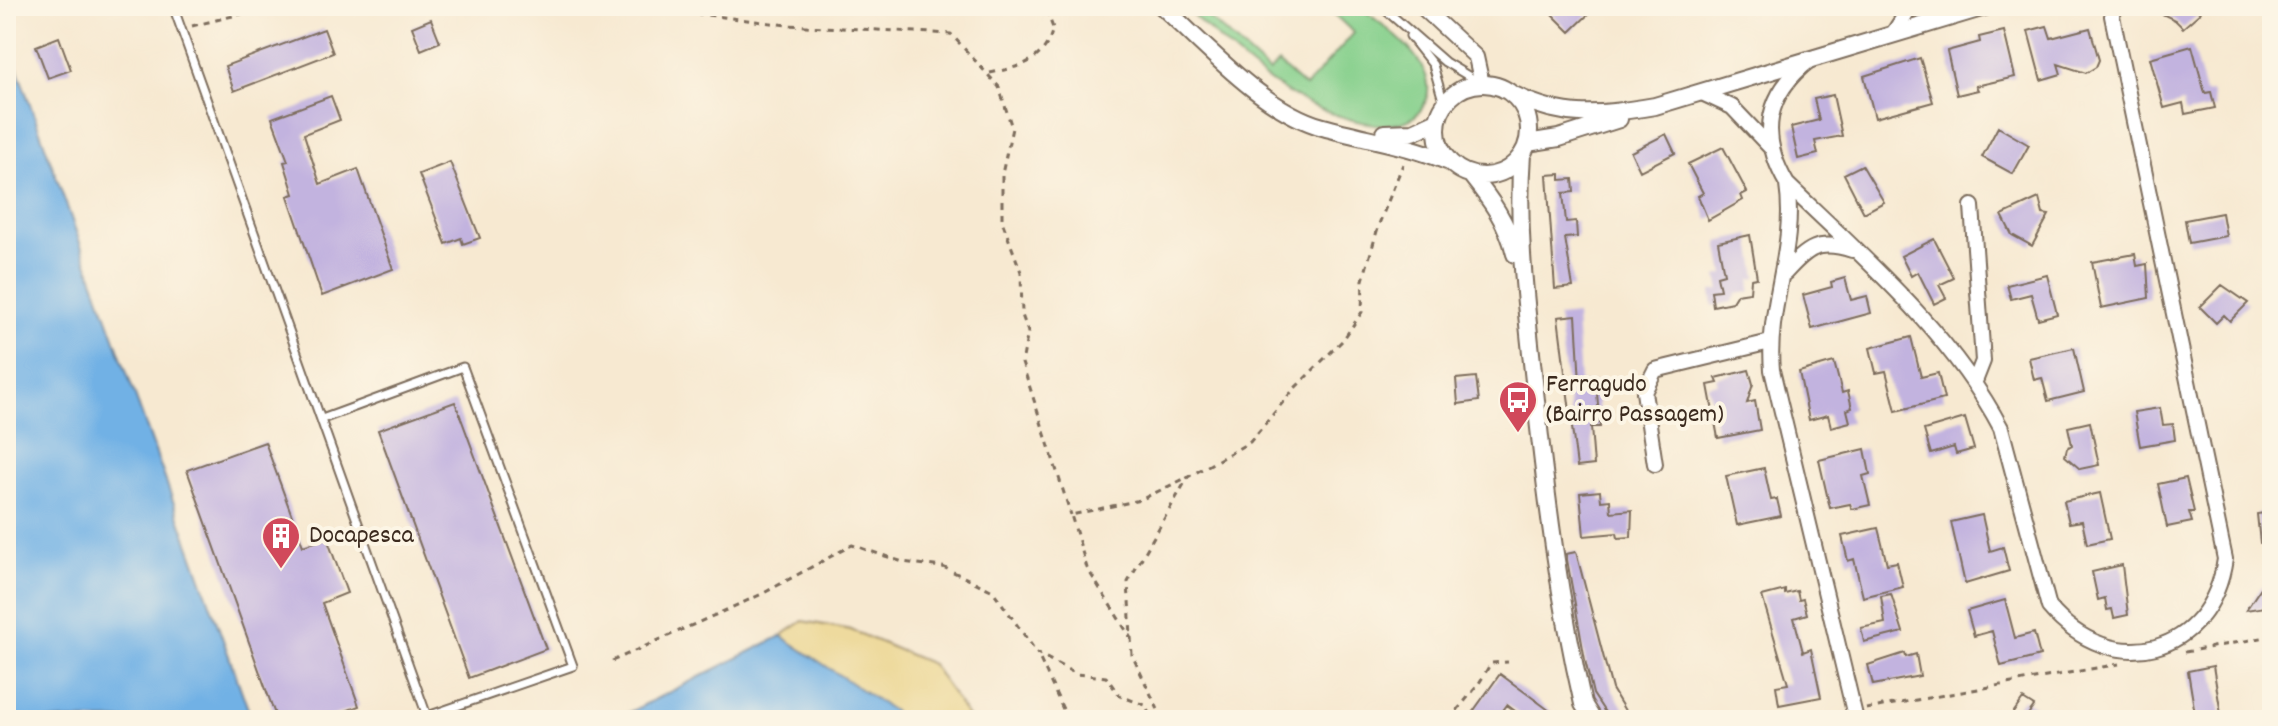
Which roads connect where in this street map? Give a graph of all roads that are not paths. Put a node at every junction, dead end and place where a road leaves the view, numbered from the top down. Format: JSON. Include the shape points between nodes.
{"nodes":[{"id":1,"x":173,"y":6,"type":"edge"},
{"id":2,"x":1162,"y":6,"type":"edge"},
{"id":3,"x":1381,"y":6,"type":"edge"},
{"id":4,"x":1421,"y":6,"type":"edge"},
{"id":5,"x":1911,"y":6,"type":"edge"},
{"id":6,"x":1946,"y":6,"type":"edge"},
{"id":7,"x":1988,"y":6,"type":"edge"},
{"id":8,"x":2110,"y":9,"type":"edge"},
{"id":9,"x":1964,"y":13,"type":"junction"},
{"id":10,"x":1399,"y":22,"type":"junction"},
{"id":11,"x":1892,"y":35,"type":"junction"},
{"id":12,"x":1810,"y":60,"type":"junction"},
{"id":13,"x":1482,"y":84,"type":"junction"},
{"id":14,"x":1702,"y":93,"type":"junction"},
{"id":15,"x":1514,"y":95,"type":"junction"},
{"id":16,"x":1444,"y":104,"type":"junction"},
{"id":17,"x":1655,"y":106,"type":"junction"},
{"id":18,"x":1437,"y":121,"type":"junction"},
{"id":19,"x":1359,"y":133,"type":"junction"},
{"id":20,"x":1770,"y":147,"type":"junction"},
{"id":21,"x":1525,"y":148,"type":"junction"},
{"id":22,"x":1447,"y":161,"type":"junction"},
{"id":23,"x":1471,"y":175,"type":"junction"},
{"id":24,"x":1787,"y":184,"type":"junction"},
{"id":25,"x":1972,"y":206,"type":"dead end"},
{"id":26,"x":1857,"y":251,"type":"junction"},
{"id":27,"x":1784,"y":273,"type":"junction"},
{"id":28,"x":1526,"y":310,"type":"junction"},
{"id":29,"x":1770,"y":342,"type":"junction"},
{"id":30,"x":1974,"y":384,"type":"junction"},
{"id":31,"x":322,"y":419,"type":"junction"},
{"id":32,"x":1655,"y":464,"type":"dead end"},
{"id":33,"x":427,"y":716,"type":"junction"},
{"id":34,"x":1855,"y":716,"type":"edge"},
{"id":35,"x":416,"y":720,"type":"edge"},
{"id":36,"x":1593,"y":720,"type":"edge"}],
"edges":[{"from":1,"to":31,"type":"lane"},
{"from":2,"to":19,"type":"street","via":[[1244,80],[1285,109],[1321,127]]},
{"from":3,"to":10,"type":"lane"},
{"from":4,"to":13,"type":"street","via":[[1476,57]]},
{"from":5,"to":11,"type":"street"},
{"from":6,"to":9,"type":"street"},
{"from":7,"to":9,"type":"street"},
{"from":8,"to":30,"type":"street","via":[[2225,559],[2211,608],[2194,626],[2144,650],[2114,650],[2065,626],[2049,607],[2040,583],[2001,428]]},
{"from":9,"to":11,"type":"street"},
{"from":10,"to":13,"type":"lane","via":[[1445,62]]},
{"from":10,"to":16,"type":"lane","via":[[1433,65]]},
{"from":11,"to":12,"type":"street"},
{"from":12,"to":14,"type":"street"},
{"from":12,"to":20,"type":"street","via":[[1784,85],[1775,104]]},
{"from":13,"to":15,"type":"street"},
{"from":13,"to":16,"type":"street","via":[[1458,91]]},
{"from":14,"to":17,"type":"street"},
{"from":14,"to":20,"type":"street","via":[[1732,107]]},
{"from":15,"to":17,"type":"street","via":[[1564,115]]},
{"from":15,"to":21,"type":"street","via":[[1527,116]]},
{"from":16,"to":18,"type":"street"},
{"from":17,"to":21,"type":"street"},
{"from":18,"to":19,"type":"street","via":[[1413,132]]},
{"from":18,"to":22,"type":"street","via":[[1438,142]]},
{"from":19,"to":22,"type":"street"},
{"from":20,"to":24,"type":"street"},
{"from":21,"to":23,"type":"street","via":[[1501,173]]},
{"from":21,"to":28,"type":"street","via":[[1519,199]]},
{"from":22,"to":23,"type":"street"},
{"from":23,"to":28,"type":"street","via":[[1511,237]]},
{"from":24,"to":26,"type":"street"},
{"from":24,"to":27,"type":"street","via":[[1790,240]]},
{"from":25,"to":30,"type":"street","via":[[1983,361]]},
{"from":26,"to":27,"type":"street","via":[[1832,243],[1813,247]]},
{"from":26,"to":30,"type":"street"},
{"from":27,"to":29,"type":"street"},
{"from":28,"to":36,"type":"street","via":[[1553,556],[1583,704]]},
{"from":29,"to":32,"type":"street","via":[[1655,370],[1644,392]]},
{"from":29,"to":34,"type":"street","via":[[1772,370]]},
{"from":31,"to":33,"type":"lane"},
{"from":31,"to":33,"type":"lane","via":[[463,367],[573,666]]},
{"from":33,"to":35,"type":"lane"}]}
